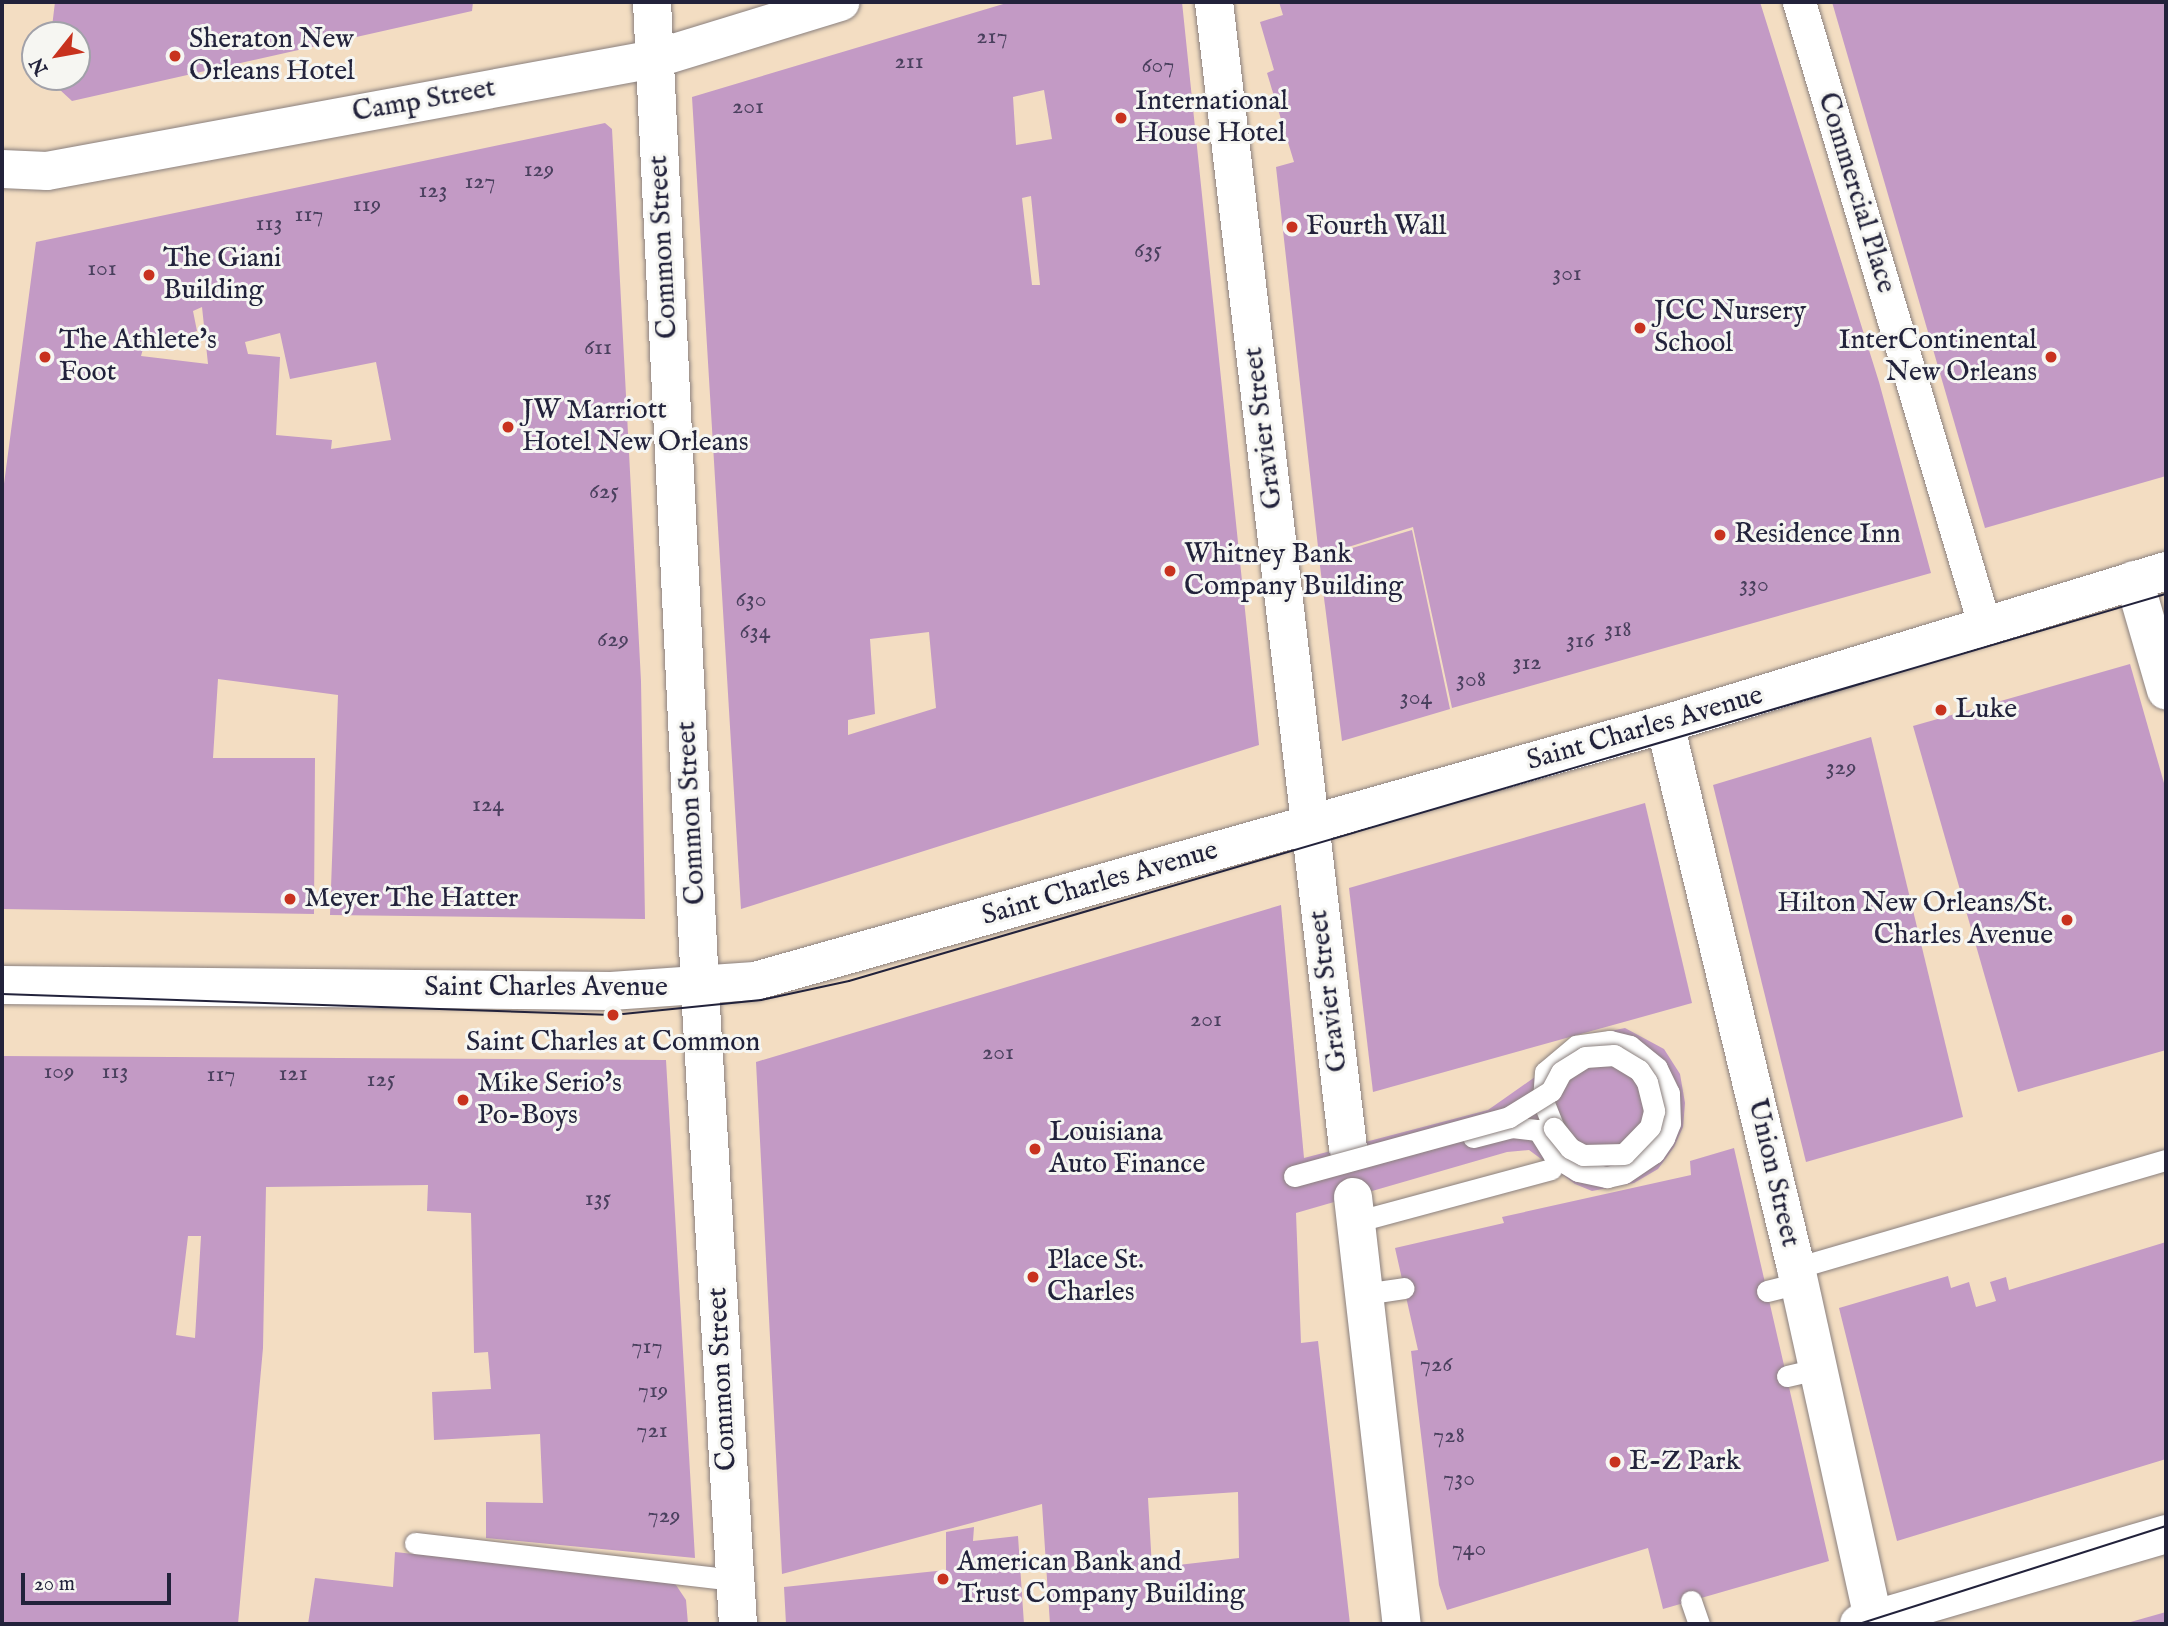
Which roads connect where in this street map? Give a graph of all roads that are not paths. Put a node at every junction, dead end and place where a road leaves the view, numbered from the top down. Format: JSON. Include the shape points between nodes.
{"nodes":[{"id":1,"x":652,"y":2,"type":"edge"},
{"id":2,"x":840,"y":2,"type":"edge"},
{"id":3,"x":1214,"y":2,"type":"edge"},
{"id":4,"x":1799,"y":2,"type":"edge"},
{"id":5,"x":654,"y":59,"type":"junction"},
{"id":6,"x":2,"y":169,"type":"edge"},
{"id":7,"x":2150,"y":576,"type":"edge"},
{"id":8,"x":1986,"y":627,"type":"junction"},
{"id":9,"x":2166,"y":690,"type":"edge"},
{"id":10,"x":1665,"y":724,"type":"junction"},
{"id":11,"x":1309,"y":824,"type":"junction"},
{"id":12,"x":2,"y":985,"type":"edge"},
{"id":13,"x":701,"y":987,"type":"junction"},
{"id":14,"x":1546,"y":1129,"type":"junction"},
{"id":15,"x":2166,"y":1160,"type":"edge"},
{"id":16,"x":1551,"y":1169,"type":"dead end"},
{"id":17,"x":1294,"y":1175,"type":"dead end"},
{"id":18,"x":1351,"y":1184,"type":"junction"},
{"id":19,"x":1787,"y":1281,"type":"junction"},
{"id":20,"x":1404,"y":1288,"type":"dead end"},
{"id":21,"x":1364,"y":1294,"type":"junction"},
{"id":22,"x":2166,"y":1534,"type":"edge"},
{"id":23,"x":415,"y":1543,"type":"dead end"},
{"id":24,"x":735,"y":1580,"type":"junction"},
{"id":25,"x":1690,"y":1601,"type":"dead end"},
{"id":26,"x":1869,"y":1623,"type":"edge"},
{"id":27,"x":738,"y":1624,"type":"edge"},
{"id":28,"x":1402,"y":1624,"type":"edge"},
{"id":29,"x":1699,"y":1624,"type":"edge"}],
"edges":[{"from":1,"to":5,"type":"street","name":"Common Street"},
{"from":2,"to":5,"type":"street","name":"Camp Street"},
{"from":3,"to":11,"type":"street","name":"Gravier Street"},
{"from":4,"to":8,"type":"street","name":"Commercial Place"},
{"from":5,"to":6,"type":"street","name":"Camp Street","via":[[47,171]]},
{"from":5,"to":13,"type":"street","name":"Common Street"},
{"from":7,"to":8,"type":"street","name":"Saint Charles Avenue"},
{"from":7,"to":9,"type":"street"},
{"from":8,"to":10,"type":"street","name":"Saint Charles Avenue"},
{"from":10,"to":11,"type":"street","name":"Saint Charles Avenue"},
{"from":10,"to":19,"type":"street","name":"Union Street"},
{"from":11,"to":13,"type":"street","name":"Saint Charles Avenue","via":[[755,981]]},
{"from":11,"to":18,"type":"street","name":"Gravier Street"},
{"from":12,"to":13,"type":"street","name":"Saint Charles Avenue","via":[[611,991]]},
{"from":13,"to":24,"type":"street","name":"Common Street"},
{"from":14,"to":14,"type":"lane","bridge":true,"via":[[1542,1101],[1545,1072],[1576,1046],[1610,1041],[1630,1046],[1657,1068],[1669,1093],[1670,1123],[1664,1138],[1654,1153],[1624,1173],[1607,1177],[1578,1171],[1554,1156]]},
{"from":14,"to":17,"type":"lane","bridge":true,"via":[[1583,1155],[1624,1154],[1650,1126],[1654,1111],[1647,1082],[1639,1070],[1614,1055],[1585,1057],[1561,1072],[1551,1091],[1509,1117]]},
{"from":14,"to":18,"type":"lane","via":[[1512,1127]]},
{"from":15,"to":19,"type":"lane"},
{"from":16,"to":18,"type":"lane"},
{"from":18,"to":21,"type":"street","name":"Gravier Street"},
{"from":19,"to":26,"type":"street","name":"Union Street","via":[[1802,1373]]},
{"from":20,"to":21,"type":"lane"},
{"from":21,"to":28,"type":"street","name":"Gravier Street"},
{"from":22,"to":26,"type":"street"},
{"from":23,"to":24,"type":"lane"},
{"from":24,"to":27,"type":"street","name":"Common Street"},
{"from":25,"to":29,"type":"lane"}]}
